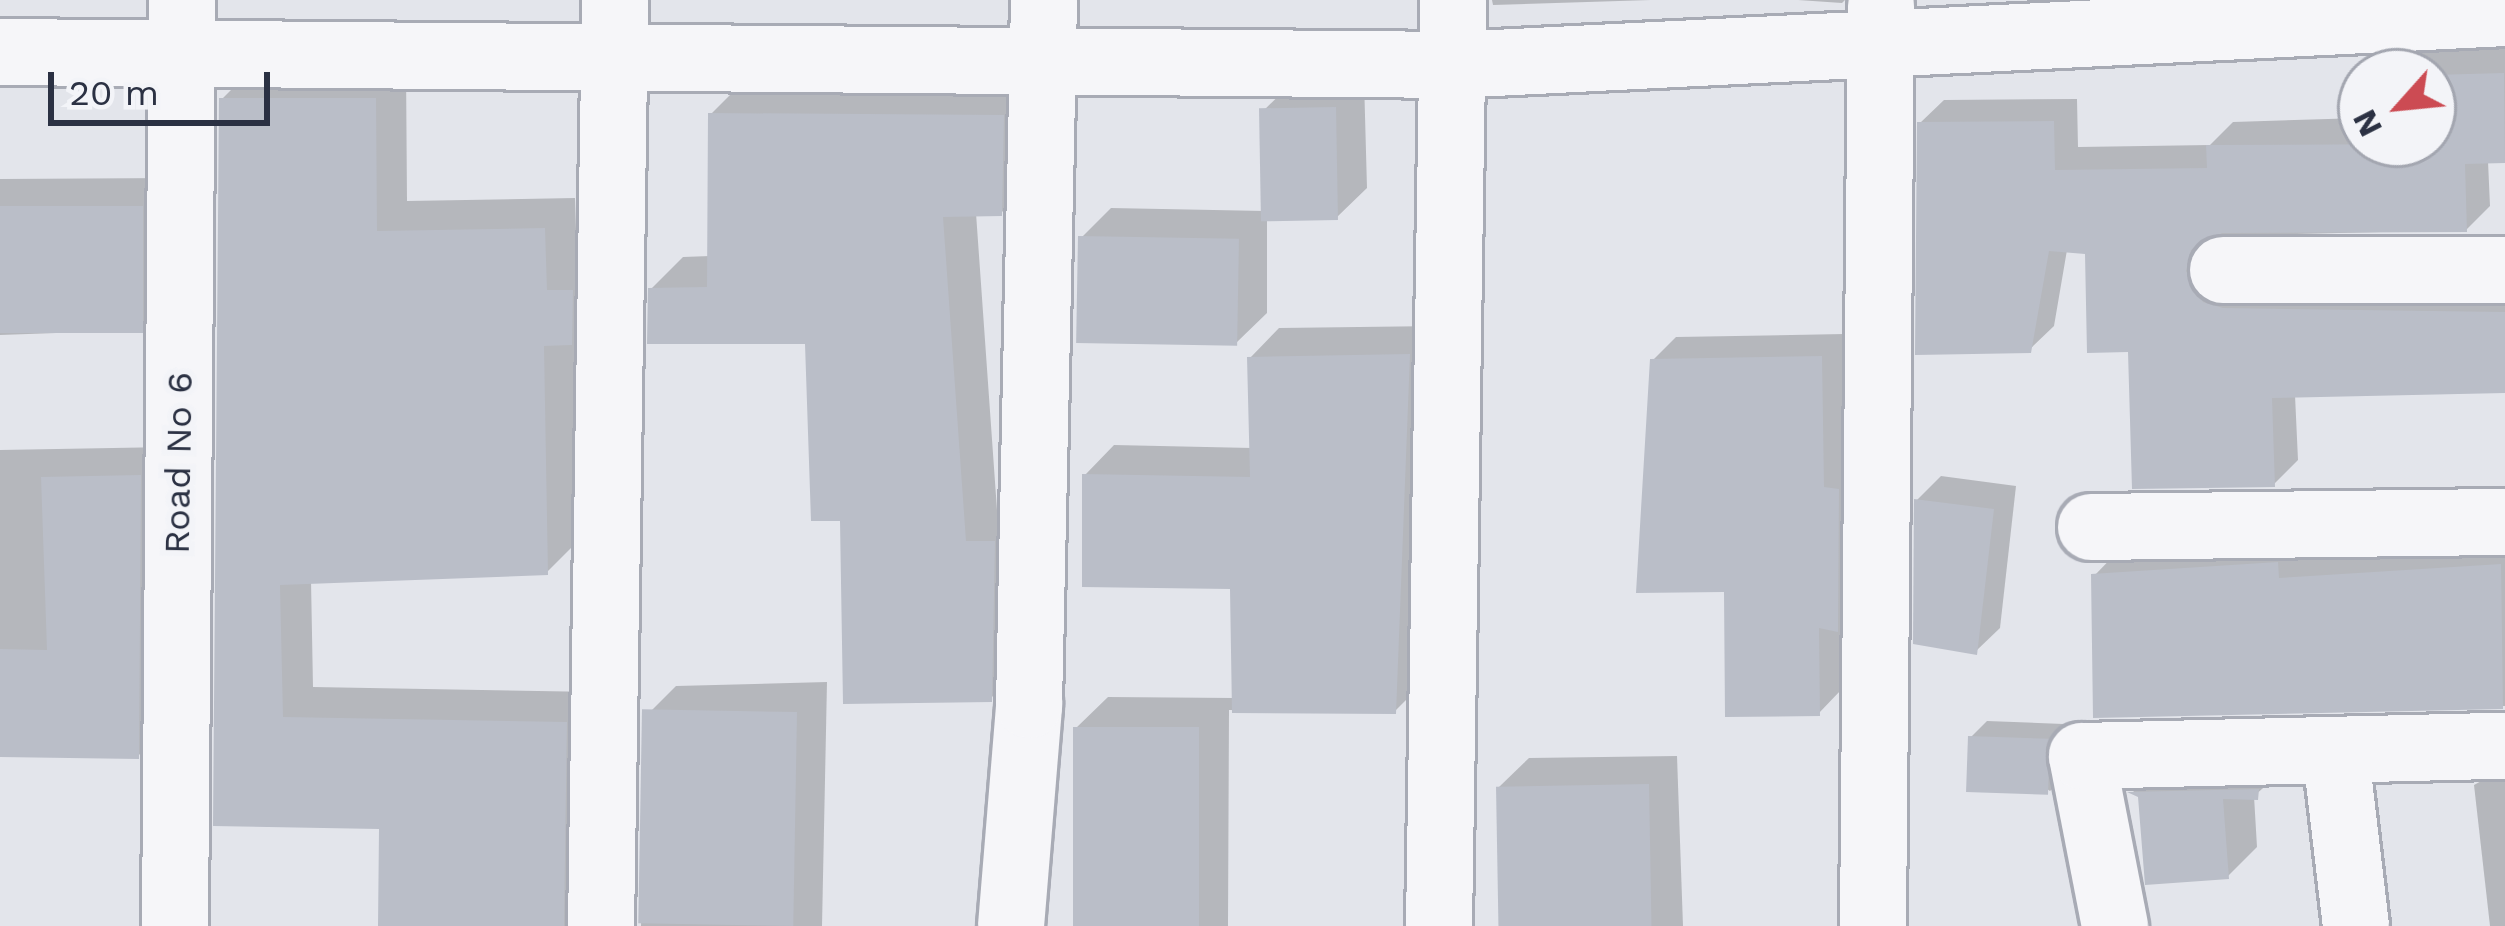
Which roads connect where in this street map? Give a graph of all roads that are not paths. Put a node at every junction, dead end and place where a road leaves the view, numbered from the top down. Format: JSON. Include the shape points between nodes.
{"nodes":[{"id":1,"x":1454,"y":0,"type":"edge"},
{"id":2,"x":2505,"y":13,"type":"edge"},
{"id":3,"x":1881,"y":23,"type":"edge"},
{"id":4,"x":183,"y":27,"type":"edge"},
{"id":5,"x":1045,"y":27,"type":"edge"},
{"id":6,"x":614,"y":30,"type":"edge"},
{"id":7,"x":0,"y":52,"type":"edge"},
{"id":8,"x":1454,"y":65,"type":"junction"},
{"id":9,"x":2223,"y":270,"type":"dead end"},
{"id":10,"x":2505,"y":270,"type":"edge"},
{"id":11,"x":2505,"y":521,"type":"edge"},
{"id":12,"x":2091,"y":526,"type":"dead end"},
{"id":13,"x":2505,"y":746,"type":"edge"},
{"id":14,"x":2336,"y":756,"type":"junction"},
{"id":15,"x":175,"y":926,"type":"edge"},
{"id":16,"x":601,"y":926,"type":"edge"},
{"id":17,"x":1011,"y":926,"type":"edge"},
{"id":18,"x":1439,"y":926,"type":"edge"},
{"id":19,"x":1873,"y":926,"type":"edge"},
{"id":20,"x":2115,"y":926,"type":"edge"},
{"id":21,"x":2356,"y":926,"type":"edge"}],
"edges":[{"from":1,"to":8,"type":"street"},
{"from":2,"to":3,"type":"street"},
{"from":3,"to":8,"type":"street"},
{"from":3,"to":19,"type":"street"},
{"from":4,"to":6,"type":"street"},
{"from":4,"to":7,"type":"street"},
{"from":4,"to":15,"type":"street","name":"Road No 6"},
{"from":5,"to":6,"type":"street"},
{"from":5,"to":8,"type":"street"},
{"from":5,"to":17,"type":"street","via":[[1029,705]]},
{"from":6,"to":16,"type":"street"},
{"from":8,"to":18,"type":"street"},
{"from":9,"to":10,"type":"street"},
{"from":11,"to":12,"type":"street"},
{"from":13,"to":14,"type":"street"},
{"from":14,"to":20,"type":"street","via":[[2082,756]]},
{"from":14,"to":21,"type":"street"}]}
